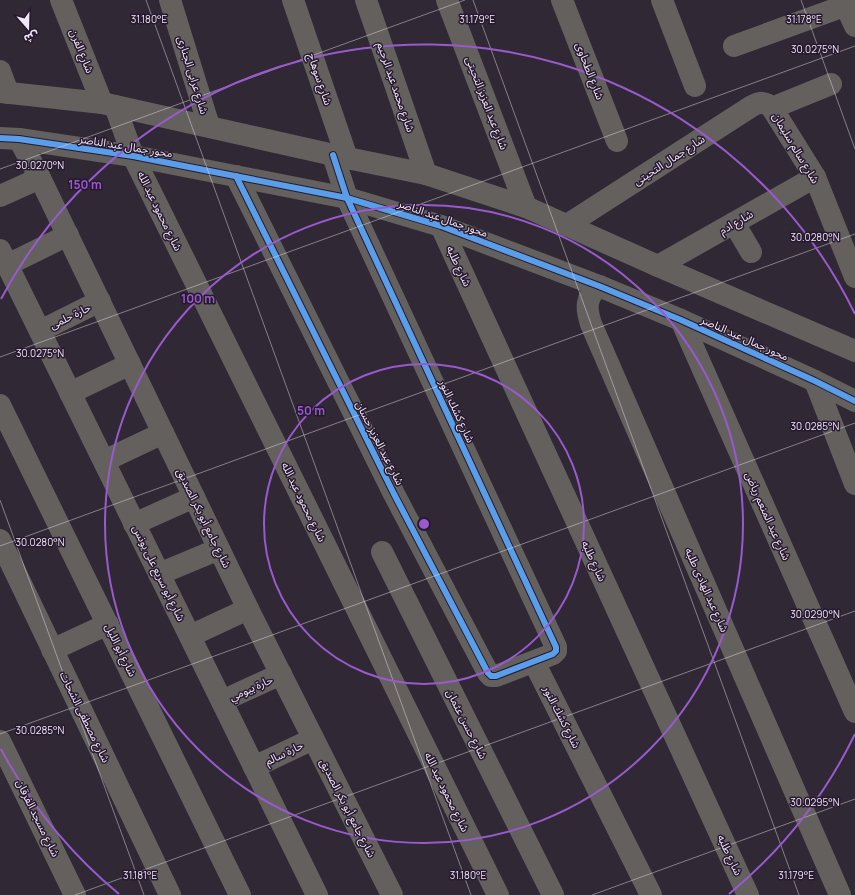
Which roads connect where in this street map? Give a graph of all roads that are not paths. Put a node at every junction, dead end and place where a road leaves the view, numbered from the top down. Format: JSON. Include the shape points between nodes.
{"nodes":[{"id":1,"x":62,"y":0,"type":"edge"},
{"id":2,"x":170,"y":0,"type":"edge"},
{"id":3,"x":293,"y":0,"type":"edge"},
{"id":4,"x":366,"y":0,"type":"edge"},
{"id":5,"x":447,"y":0,"type":"edge"},
{"id":6,"x":562,"y":0,"type":"edge"},
{"id":7,"x":662,"y":0,"type":"edge"},
{"id":8,"x":848,"y":2,"type":"edge"},
{"id":9,"x":855,"y":26,"type":"edge"},
{"id":10,"x":734,"y":46,"type":"dead end"},
{"id":11,"x":0,"y":71,"type":"edge"},
{"id":12,"x":831,"y":84,"type":"dead end"},
{"id":13,"x":694,"y":86,"type":"dead end"},
{"id":14,"x":4,"y":93,"type":"edge"},
{"id":15,"x":109,"y":104,"type":"junction"},
{"id":16,"x":772,"y":108,"type":"junction"},
{"id":17,"x":209,"y":126,"type":"junction"},
{"id":18,"x":9,"y":139,"type":"edge"},
{"id":19,"x":617,"y":141,"type":"dead end"},
{"id":20,"x":133,"y":156,"type":"junction"},
{"id":21,"x":340,"y":157,"type":"junction"},
{"id":22,"x":426,"y":174,"type":"junction"},
{"id":23,"x":236,"y":176,"type":"junction"},
{"id":24,"x":815,"y":177,"type":"junction"},
{"id":25,"x":40,"y":178,"type":"junction"},
{"id":26,"x":0,"y":196,"type":"edge"},
{"id":27,"x":346,"y":198,"type":"junction"},
{"id":28,"x":526,"y":207,"type":"junction"},
{"id":29,"x":734,"y":223,"type":"junction"},
{"id":30,"x":567,"y":225,"type":"junction"},
{"id":31,"x":441,"y":226,"type":"junction"},
{"id":32,"x":68,"y":235,"type":"junction"},
{"id":33,"x":751,"y":252,"type":"dead end"},
{"id":34,"x":4,"y":258,"type":"edge"},
{"id":35,"x":658,"y":266,"type":"junction"},
{"id":36,"x":855,"y":277,"type":"edge"},
{"id":37,"x":599,"y":286,"type":"junction"},
{"id":38,"x":100,"y":302,"type":"junction"},
{"id":39,"x":681,"y":320,"type":"junction"},
{"id":40,"x":40,"y":331,"type":"junction"},
{"id":41,"x":855,"y":351,"type":"edge"},
{"id":42,"x":130,"y":364,"type":"junction"},
{"id":43,"x":815,"y":381,"type":"junction"},
{"id":44,"x":70,"y":392,"type":"junction"},
{"id":45,"x":855,"y":401,"type":"edge"},
{"id":46,"x":0,"y":405,"type":"edge"},
{"id":47,"x":163,"y":432,"type":"junction"},
{"id":48,"x":104,"y":461,"type":"junction"},
{"id":49,"x":855,"y":484,"type":"edge"},
{"id":50,"x":194,"y":497,"type":"junction"},
{"id":51,"x":134,"y":524,"type":"junction"},
{"id":52,"x":0,"y":540,"type":"edge"},
{"id":53,"x":219,"y":549,"type":"junction"},
{"id":54,"x":382,"y":552,"type":"dead end"},
{"id":55,"x":159,"y":574,"type":"junction"},
{"id":56,"x":248,"y":609,"type":"junction"},
{"id":57,"x":108,"y":624,"type":"junction"},
{"id":58,"x":190,"y":636,"type":"junction"},
{"id":59,"x":52,"y":650,"type":"junction"},
{"id":60,"x":534,"y":662,"type":"junction"},
{"id":61,"x":281,"y":674,"type":"junction"},
{"id":62,"x":222,"y":701,"type":"junction"},
{"id":63,"x":855,"y":712,"type":"edge"},
{"id":64,"x":313,"y":738,"type":"junction"},
{"id":65,"x":0,"y":741,"type":"edge"},
{"id":66,"x":254,"y":767,"type":"junction"},
{"id":67,"x":238,"y":894,"type":"edge"},
{"id":68,"x":75,"y":895,"type":"edge"},
{"id":69,"x":170,"y":895,"type":"edge"},
{"id":70,"x":317,"y":895,"type":"edge"},
{"id":71,"x":392,"y":895,"type":"edge"},
{"id":72,"x":498,"y":895,"type":"edge"},
{"id":73,"x":553,"y":895,"type":"edge"},
{"id":74,"x":651,"y":895,"type":"edge"},
{"id":75,"x":748,"y":895,"type":"edge"},
{"id":76,"x":840,"y":895,"type":"edge"}],
"edges":[{"from":1,"to":15,"type":"street","name":"شارع الفرن"},
{"from":2,"to":17,"type":"street","name":"شارع عرابى الجنارى"},
{"from":3,"to":21,"type":"street","name":"شارع سوهاج"},
{"from":4,"to":22,"type":"street","name":"شارع محمد عبد الرحيم"},
{"from":5,"to":28,"type":"street","name":"شارع عبد العزيز التحيتى"},
{"from":6,"to":19,"type":"street","name":"شارع الطحاوى"},
{"from":7,"to":13,"type":"street"},
{"from":8,"to":9,"type":"street"},
{"from":8,"to":10,"type":"street"},
{"from":11,"to":14,"type":"street"},
{"from":12,"to":16,"type":"street"},
{"from":14,"to":15,"type":"street"},
{"from":15,"to":17,"type":"street"},
{"from":15,"to":20,"type":"street","name":"شارع محمود عبد الله"},
{"from":16,"to":24,"type":"street","name":"شارع سالم سليمان"},
{"from":16,"to":30,"type":"street","name":"شارع جمال التحيتى","via":[[762,102],[752,106]]},
{"from":17,"to":21,"type":"street"},
{"from":18,"to":20,"type":"street","name":"محور جمال عبد الناصر"},
{"from":18,"to":25,"type":"street","name":"شارع جامع أبو بكر الصديق"},
{"from":20,"to":23,"type":"street","name":"محور جمال عبد الناصر"},
{"from":20,"to":72,"type":"street","name":"شارع محمود عبد الله"},
{"from":21,"to":22,"type":"street"},
{"from":21,"to":27,"type":"street","name":"شارع كشك النور"},
{"from":22,"to":28,"type":"street"},
{"from":23,"to":27,"type":"street","name":"محور جمال عبد الناصر"},
{"from":23,"to":60,"type":"street","name":"شارع عبد العزيز حسان","via":[[394,494],[488,674],[496,676]]},
{"from":24,"to":29,"type":"street","name":"شارع ادم"},
{"from":24,"to":36,"type":"street","name":"شارع سالم سليمان"},
{"from":25,"to":26,"type":"street"},
{"from":25,"to":32,"type":"street","name":"شارع جامع أبو بكر الصديق"},
{"from":27,"to":31,"type":"street","name":"محور جمال عبد الناصر"},
{"from":27,"to":60,"type":"street","name":"شارع كشك النور","via":[[556,647],[553,654]]},
{"from":28,"to":30,"type":"street"},
{"from":29,"to":33,"type":"street"},
{"from":29,"to":35,"type":"street","name":"شارع ادم"},
{"from":30,"to":35,"type":"street"},
{"from":31,"to":37,"type":"street","name":"محور جمال عبد الناصر"},
{"from":31,"to":75,"type":"street","name":"شارع طلبه"},
{"from":32,"to":34,"type":"street"},
{"from":32,"to":38,"type":"street","name":"شارع جامع أبو بكر الصديق"},
{"from":34,"to":40,"type":"street","name":"شارع أبو سريع على يونس"},
{"from":35,"to":41,"type":"street"},
{"from":37,"to":39,"type":"street","name":"محور جمال عبد الناصر"},
{"from":37,"to":76,"type":"street","name":"شارع عبد الهادى طلبه","via":[[592,292],[588,302],[591,324]]},
{"from":38,"to":40,"type":"street","name":"حارة حلمى"},
{"from":38,"to":42,"type":"street","name":"شارع جامع أبو بكر الصديق"},
{"from":39,"to":43,"type":"street","name":"محور جمال عبد الناصر"},
{"from":39,"to":63,"type":"street","name":"شارع عبد المنعم رياض"},
{"from":40,"to":44,"type":"street","name":"شارع أبو سريع على يونس"},
{"from":42,"to":44,"type":"street"},
{"from":42,"to":47,"type":"street","name":"شارع جامع أبو بكر الصديق"},
{"from":43,"to":45,"type":"street","name":"محور جمال عبد الناصر"},
{"from":43,"to":49,"type":"street"},
{"from":44,"to":48,"type":"street","name":"شارع أبو سريع على يونس"},
{"from":46,"to":57,"type":"street","name":"شارع أبو الليل"},
{"from":47,"to":48,"type":"street"},
{"from":47,"to":50,"type":"street","name":"شارع جامع أبو بكر الصديق"},
{"from":48,"to":51,"type":"street","name":"شارع أبو سريع على يونس"},
{"from":50,"to":51,"type":"street"},
{"from":50,"to":53,"type":"street","name":"شارع جامع أبو بكر الصديق"},
{"from":51,"to":55,"type":"street","name":"شارع أبو سريع على يونس"},
{"from":52,"to":59,"type":"street","name":"شارع مصطفى الشحات"},
{"from":53,"to":55,"type":"street"},
{"from":53,"to":56,"type":"street","name":"شارع جامع أبو بكر الصديق"},
{"from":54,"to":73,"type":"street","name":"شارع حسن عثمان"},
{"from":55,"to":58,"type":"street","name":"شارع أبو سريع على يونس"},
{"from":56,"to":58,"type":"street"},
{"from":56,"to":61,"type":"street","name":"شارع جامع أبو بكر الصديق"},
{"from":57,"to":59,"type":"street"},
{"from":57,"to":67,"type":"street","name":"شارع أبو الليل"},
{"from":58,"to":62,"type":"street","name":"شارع أبو سريع على يونس"},
{"from":59,"to":69,"type":"street","name":"شارع مصطفى الشحات"},
{"from":60,"to":74,"type":"street","name":"شارع كشك النور"},
{"from":61,"to":62,"type":"street","name":"حارة بيومي"},
{"from":61,"to":64,"type":"street","name":"شارع جامع أبو بكر الصديق"},
{"from":62,"to":66,"type":"street","name":"شارع أبو سريع على يونس"},
{"from":64,"to":66,"type":"street","name":"حارة سالم"},
{"from":64,"to":71,"type":"street","name":"شارع جامع أبو بكر الصديق"},
{"from":65,"to":68,"type":"street","name":"شارع مسجد الفرقان"},
{"from":66,"to":70,"type":"street","name":"شارع أبو سريع على يونس"}]}
